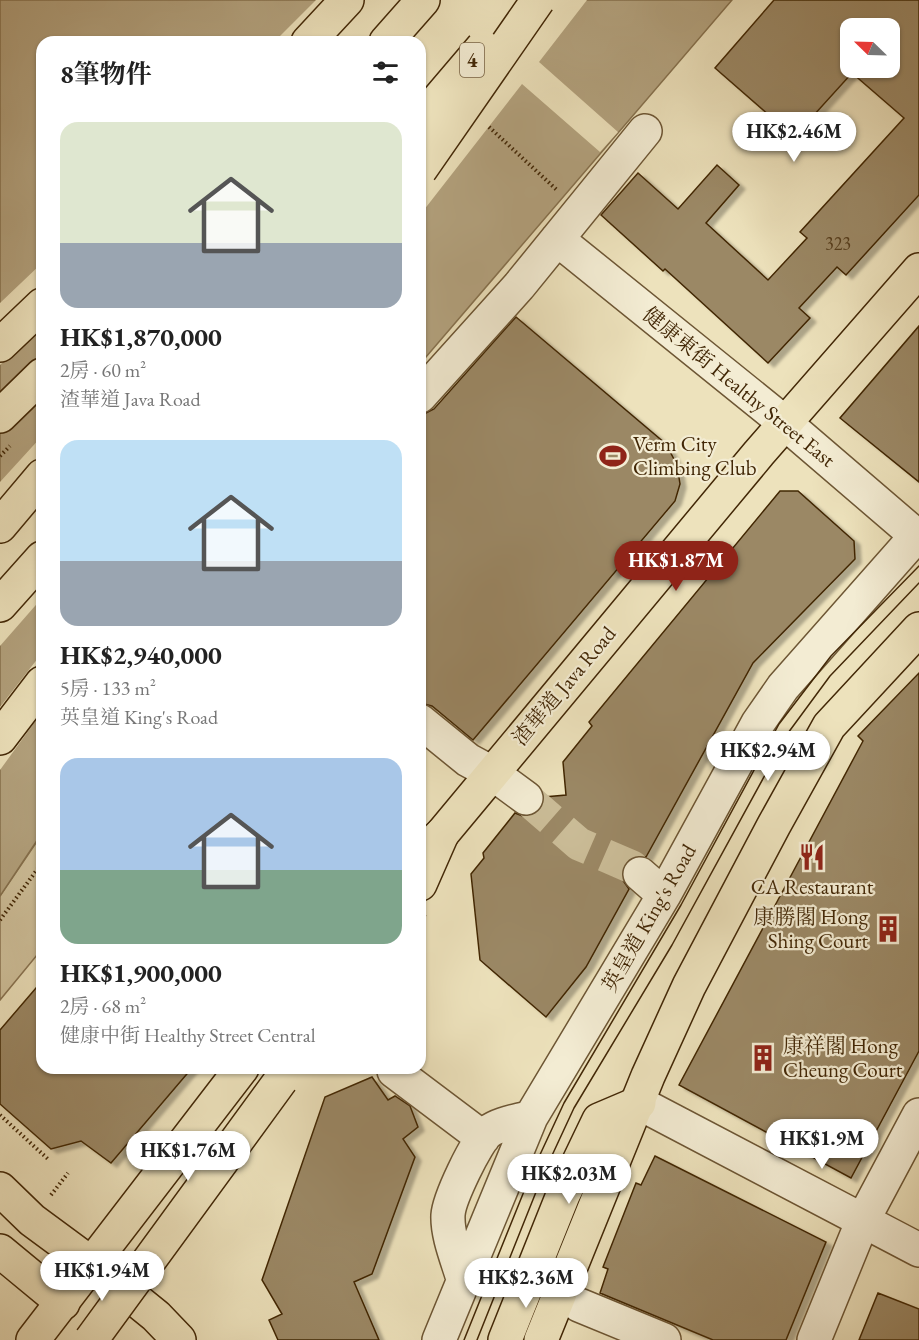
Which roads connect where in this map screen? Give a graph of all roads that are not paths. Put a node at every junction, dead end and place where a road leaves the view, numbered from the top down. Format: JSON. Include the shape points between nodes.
{"nodes":[{"id":1,"x":347,"y":0,"type":"edge"},
{"id":2,"x":423,"y":0,"type":"edge"},
{"id":3,"x":524,"y":0,"type":"edge"},
{"id":4,"x":538,"y":0,"type":"edge"},
{"id":5,"x":314,"y":36,"type":"edge"},
{"id":6,"x":392,"y":36,"type":"edge"},
{"id":7,"x":426,"y":114,"type":"edge"},
{"id":8,"x":645,"y":131,"type":"dead end"},
{"id":9,"x":426,"y":161,"type":"edge"},
{"id":10,"x":557,"y":239,"type":"junction"},
{"id":11,"x":919,"y":270,"type":"edge"},
{"id":12,"x":36,"y":311,"type":"edge"},
{"id":13,"x":0,"y":345,"type":"edge"},
{"id":14,"x":36,"y":381,"type":"edge"},
{"id":15,"x":426,"y":389,"type":"edge"},
{"id":16,"x":0,"y":416,"type":"edge"},
{"id":17,"x":784,"y":423,"type":"junction"},
{"id":18,"x":36,"y":483,"type":"edge"},
{"id":19,"x":0,"y":526,"type":"edge"},
{"id":20,"x":918,"y":536,"type":"edge"},
{"id":21,"x":36,"y":565,"type":"edge"},
{"id":22,"x":0,"y":605,"type":"edge"},
{"id":23,"x":919,"y":629,"type":"edge"},
{"id":24,"x":36,"y":691,"type":"edge"},
{"id":25,"x":426,"y":725,"type":"edge"},
{"id":26,"x":0,"y":738,"type":"edge"},
{"id":27,"x":492,"y":773,"type":"junction"},
{"id":28,"x":526,"y":798,"type":"tunnel mouth"},
{"id":29,"x":431,"y":844,"type":"edge"},
{"id":30,"x":426,"y":862,"type":"edge"},
{"id":31,"x":237,"y":1074,"type":"edge"},
{"id":32,"x":286,"y":1074,"type":"edge"},
{"id":33,"x":398,"y":1074,"type":"edge"},
{"id":34,"x":639,"y":1103,"type":"junction"},
{"id":35,"x":919,"y":1115,"type":"edge"},
{"id":36,"x":531,"y":1117,"type":"junction"},
{"id":37,"x":483,"y":1138,"type":"junction"},
{"id":38,"x":10,"y":1198,"type":"edge"},
{"id":39,"x":862,"y":1220,"type":"junction"},
{"id":40,"x":919,"y":1250,"type":"edge"},
{"id":41,"x":3,"y":1254,"type":"edge"},
{"id":42,"x":93,"y":1264,"type":"junction"},
{"id":43,"x":464,"y":1282,"type":"junction"},
{"id":44,"x":63,"y":1302,"type":"junction"},
{"id":45,"x":579,"y":1305,"type":"dead end"},
{"id":46,"x":33,"y":1340,"type":"edge"},
{"id":47,"x":91,"y":1340,"type":"edge"},
{"id":48,"x":106,"y":1340,"type":"edge"},
{"id":49,"x":179,"y":1340,"type":"edge"},
{"id":50,"x":440,"y":1340,"type":"edge"},
{"id":51,"x":505,"y":1340,"type":"edge"},
{"id":52,"x":540,"y":1340,"type":"edge"},
{"id":53,"x":664,"y":1340,"type":"edge"},
{"id":54,"x":814,"y":1340,"type":"edge"}],
"edges":[{"from":1,"to":5,"type":"main road"},
{"from":2,"to":6,"type":"main road"},
{"from":3,"to":7,"type":"main road","number":"4","bridge":true},
{"from":4,"to":9,"type":"main road","bridge":true},
{"from":8,"to":10,"type":"street"},
{"from":10,"to":15,"type":"street"},
{"from":10,"to":17,"type":"street","name":"健康東街 Healthy Street East"},
{"from":11,"to":17,"type":"main road","name":"渣華道 Java Road"},
{"from":12,"to":13,"type":"main road"},
{"from":14,"to":16,"type":"main road"},
{"from":17,"to":20,"type":"street","name":"健康東街 Healthy Street East"},
{"from":17,"to":27,"type":"main road","name":"渣華道 Java Road"},
{"from":18,"to":19,"type":"main road"},
{"from":20,"to":36,"type":"street","name":"英皇道 King's Road","via":[[783,687],[758,723],[652,884]]},
{"from":21,"to":22,"type":"main road"},
{"from":23,"to":34,"type":"main road","via":[[829,726],[689,986]]},
{"from":24,"to":26,"type":"main road"},
{"from":25,"to":27,"type":"street","via":[[468,760]]},
{"from":27,"to":28,"type":"street"},
{"from":27,"to":29,"type":"main road","name":"渣華道 Java Road"},
{"from":29,"to":30,"type":"main road","name":"渣華道 Java Road"},
{"from":31,"to":42,"type":"main road"},
{"from":32,"to":47,"type":"main road","bridge":true},
{"from":33,"to":37,"type":"street"},
{"from":34,"to":39,"type":"street"},
{"from":34,"to":51,"type":"main road","via":[[599,1120],[563,1195]]},
{"from":34,"to":52,"type":"main road"},
{"from":35,"to":39,"type":"street"},
{"from":36,"to":37,"type":"street","via":[[499,1126]]},
{"from":36,"to":43,"type":"street","name":"英皇道 King's Road"},
{"from":37,"to":43,"type":"street","via":[[448,1213]]},
{"from":38,"to":42,"type":"main road"},
{"from":39,"to":40,"type":"street"},
{"from":39,"to":54,"type":"street"},
{"from":41,"to":44,"type":"main road"},
{"from":42,"to":44,"type":"main road"},
{"from":42,"to":49,"type":"main road"},
{"from":43,"to":50,"type":"street","name":"英皇道 King's Road"},
{"from":44,"to":46,"type":"main road"},
{"from":44,"to":48,"type":"main road"},
{"from":45,"to":53,"type":"street"}]}
